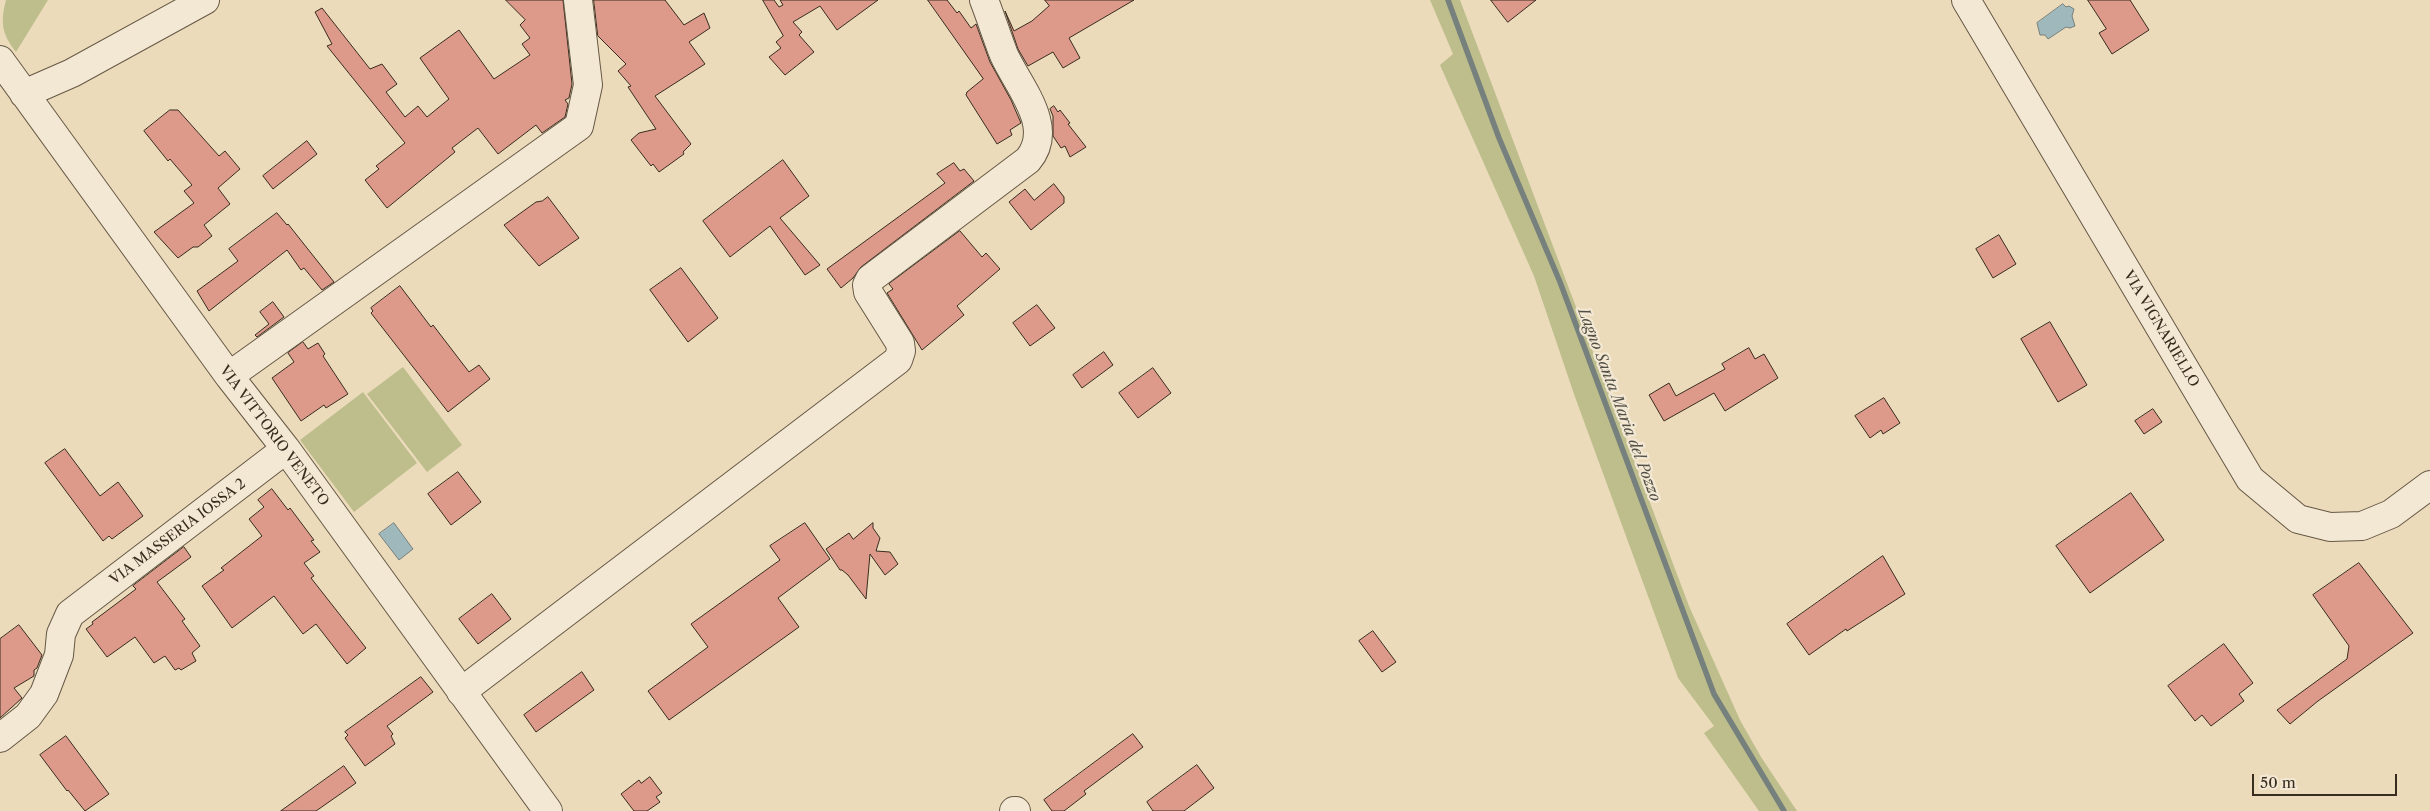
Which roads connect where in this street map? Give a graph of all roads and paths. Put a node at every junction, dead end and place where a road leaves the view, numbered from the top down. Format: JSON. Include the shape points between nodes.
{"nodes":[{"id":1,"x":205,"y":0,"type":"edge"},
{"id":2,"x":578,"y":0,"type":"edge"},
{"id":3,"x":984,"y":0,"type":"edge"},
{"id":4,"x":1966,"y":0,"type":"edge"},
{"id":5,"x":0,"y":60,"type":"edge"},
{"id":6,"x":24,"y":94,"type":"junction"},
{"id":7,"x":229,"y":376,"type":"junction"},
{"id":8,"x":286,"y":449,"type":"junction"},
{"id":9,"x":2430,"y":485,"type":"edge"},
{"id":10,"x":461,"y":692,"type":"junction"},
{"id":11,"x":0,"y":738,"type":"edge"},
{"id":12,"x":548,"y":811,"type":"edge"}],
"edges":[{"from":1,"to":6,"type":"street","via":[[72,73]]},
{"from":2,"to":7,"type":"street","via":[[588,85],[579,126]]},
{"from":3,"to":10,"type":"street","via":[[1004,55],[1036,119],[1036,150],[1028,160],[870,279],[868,292],[900,343],[898,360]]},
{"from":4,"to":9,"type":"street","name":"VIA VIGNARIELLO","via":[[2250,479],[2298,518],[2330,527],[2370,523],[2391,514]]},
{"from":5,"to":6,"type":"street","name":"VIA VITTORIO VENETO"},
{"from":6,"to":7,"type":"street","name":"VIA VITTORIO VENETO"},
{"from":7,"to":8,"type":"street","name":"VIA VITTORIO VENETO"},
{"from":8,"to":10,"type":"street","name":"VIA VITTORIO VENETO"},
{"from":8,"to":11,"type":"street","name":"VIA MASSERIA IOSSA 2","via":[[70,614],[44,694],[28,716]]},
{"from":10,"to":12,"type":"street","name":"VIA VITTORIO VENETO"}]}
